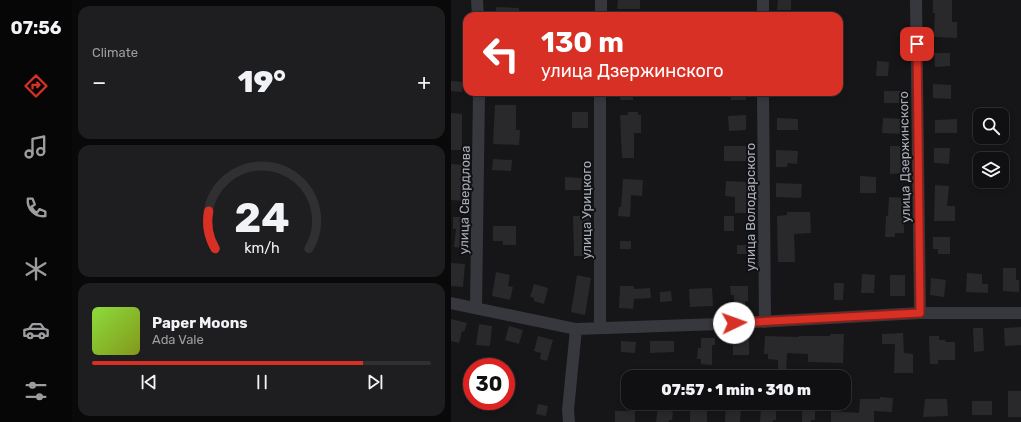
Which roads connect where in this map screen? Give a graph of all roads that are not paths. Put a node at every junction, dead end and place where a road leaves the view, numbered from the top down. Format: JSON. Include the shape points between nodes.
{"nodes":[{"id":1,"x":477,"y":0,"type":"edge"},
{"id":2,"x":601,"y":0,"type":"edge"},
{"id":3,"x":763,"y":0,"type":"edge"},
{"id":4,"x":917,"y":0,"type":"edge"},
{"id":5,"x":478,"y":12,"type":"edge"},
{"id":6,"x":601,"y":12,"type":"edge"},
{"id":7,"x":763,"y":12,"type":"edge"},
{"id":8,"x":479,"y":96,"type":"edge"},
{"id":9,"x":600,"y":96,"type":"edge"},
{"id":10,"x":763,"y":96,"type":"edge"},
{"id":11,"x":451,"y":303,"type":"edge"},
{"id":12,"x":476,"y":308,"type":"junction"},
{"id":13,"x":920,"y":313,"type":"junction"},
{"id":14,"x":1021,"y":313,"type":"edge"},
{"id":15,"x":765,"y":322,"type":"junction"},
{"id":16,"x":600,"y":328,"type":"junction"},
{"id":17,"x":576,"y":329,"type":"junction"},
{"id":18,"x":569,"y":422,"type":"edge"}],
"edges":[{"from":1,"to":5,"type":"street"},
{"from":2,"to":6,"type":"street"},
{"from":3,"to":7,"type":"street"},
{"from":4,"to":13,"type":"street","name":"улица Дзержинского"},
{"from":8,"to":12,"type":"street","name":"улица Свердлова"},
{"from":9,"to":16,"type":"street","name":"улица Урицкого"},
{"from":10,"to":15,"type":"street","name":"улица Володарского"},
{"from":11,"to":12,"type":"street"},
{"from":12,"to":17,"type":"street"},
{"from":13,"to":14,"type":"street"},
{"from":13,"to":15,"type":"street"},
{"from":15,"to":16,"type":"street"},
{"from":16,"to":17,"type":"street"},
{"from":17,"to":18,"type":"street"}]}
